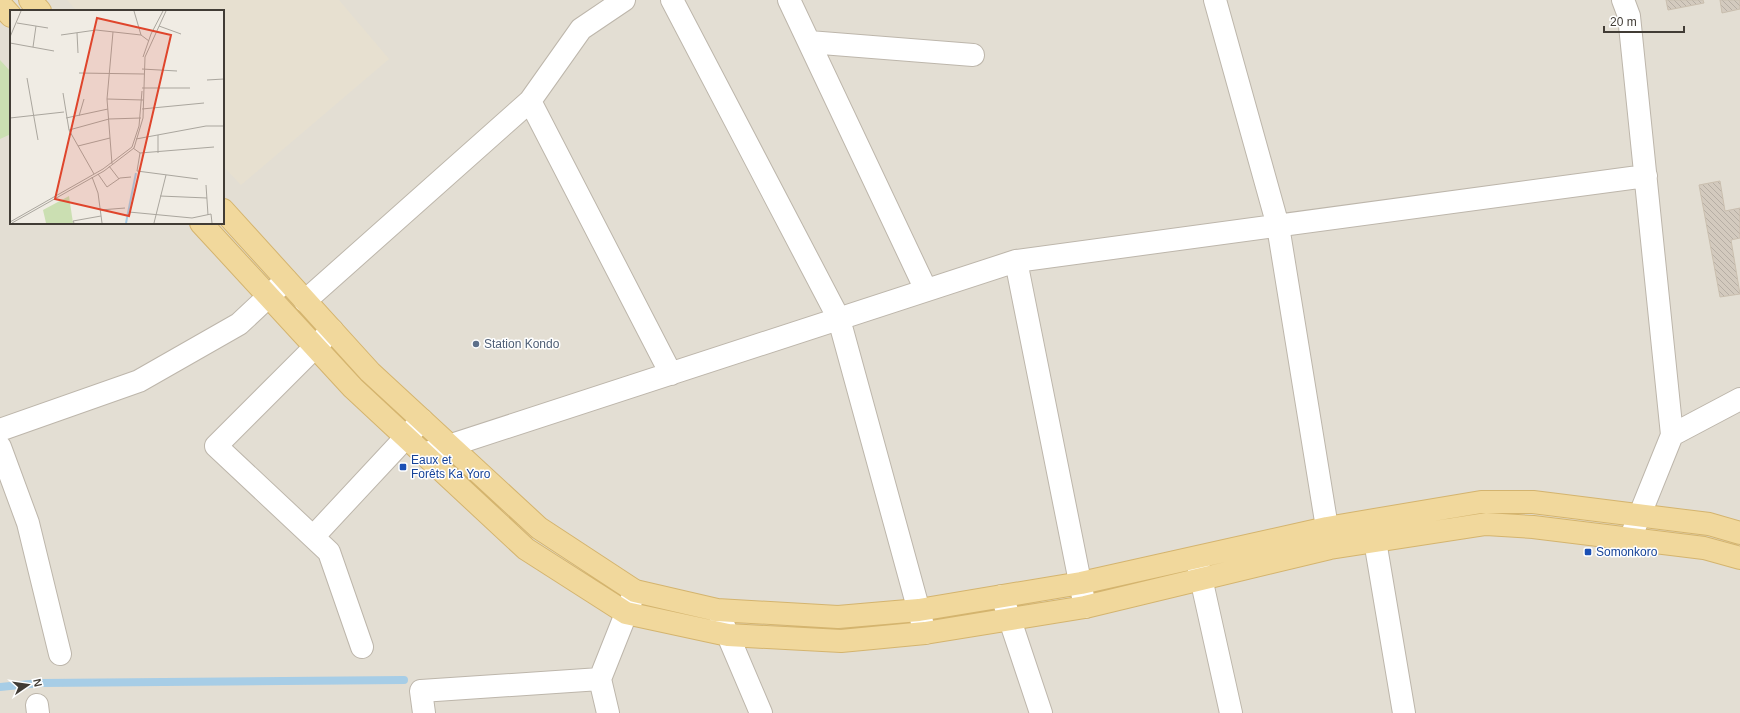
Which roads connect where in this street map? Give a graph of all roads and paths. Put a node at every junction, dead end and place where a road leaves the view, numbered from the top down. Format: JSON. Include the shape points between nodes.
{"nodes":[{"id":1,"x":30,"y":0,"type":"edge"},
{"id":2,"x":624,"y":0,"type":"edge"},
{"id":3,"x":672,"y":0,"type":"edge"},
{"id":4,"x":789,"y":0,"type":"edge"},
{"id":5,"x":1215,"y":0,"type":"edge"},
{"id":6,"x":1623,"y":0,"type":"edge"},
{"id":7,"x":0,"y":4,"type":"edge"},
{"id":8,"x":39,"y":10,"type":"edge"},
{"id":9,"x":10,"y":15,"type":"edge"},
{"id":10,"x":809,"y":42,"type":"junction"},
{"id":11,"x":973,"y":55,"type":"dead end"},
{"id":12,"x":530,"y":101,"type":"junction"},
{"id":13,"x":1646,"y":176,"type":"junction"},
{"id":14,"x":224,"y":211,"type":"edge"},
{"id":15,"x":202,"y":224,"type":"edge"},
{"id":16,"x":1278,"y":226,"type":"junction"},
{"id":17,"x":1016,"y":262,"type":"junction"},
{"id":18,"x":286,"y":280,"type":"junction"},
{"id":19,"x":926,"y":290,"type":"junction"},
{"id":20,"x":269,"y":297,"type":"junction"},
{"id":21,"x":305,"y":301,"type":"junction"},
{"id":22,"x":839,"y":319,"type":"junction"},
{"id":23,"x":332,"y":330,"type":"junction"},
{"id":24,"x":315,"y":346,"type":"junction"},
{"id":25,"x":672,"y":374,"type":"junction"},
{"id":26,"x":1740,"y":399,"type":"edge"},
{"id":27,"x":422,"y":420,"type":"junction"},
{"id":28,"x":0,"y":430,"type":"edge"},
{"id":29,"x":1672,"y":435,"type":"junction"},
{"id":30,"x":406,"y":437,"type":"junction"},
{"id":31,"x":450,"y":446,"type":"junction"},
{"id":32,"x":0,"y":447,"type":"edge"},
{"id":33,"x":424,"y":454,"type":"junction"},
{"id":34,"x":1640,"y":516,"type":"junction"},
{"id":35,"x":1374,"y":531,"type":"junction"},
{"id":36,"x":1740,"y":533,"type":"edge"},
{"id":37,"x":313,"y":537,"type":"junction"},
{"id":38,"x":1329,"y":538,"type":"junction"},
{"id":39,"x":1630,"y":539,"type":"junction"},
{"id":40,"x":1197,"y":558,"type":"junction"},
{"id":41,"x":1740,"y":558,"type":"edge"},
{"id":42,"x":1202,"y":579,"type":"junction"},
{"id":43,"x":1081,"y":583,"type":"junction"},
{"id":44,"x":635,"y":591,"type":"junction"},
{"id":45,"x":1002,"y":596,"type":"junction"},
{"id":46,"x":1085,"y":607,"type":"junction"},
{"id":47,"x":717,"y":610,"type":"junction"},
{"id":48,"x":919,"y":610,"type":"junction"},
{"id":49,"x":626,"y":613,"type":"junction"},
{"id":50,"x":1010,"y":619,"type":"junction"},
{"id":51,"x":925,"y":633,"type":"junction"},
{"id":52,"x":728,"y":635,"type":"junction"},
{"id":53,"x":362,"y":647,"type":"dead end"},
{"id":54,"x":60,"y":654,"type":"dead end"},
{"id":55,"x":600,"y":679,"type":"junction"},
{"id":56,"x":424,"y":713,"type":"edge"},
{"id":57,"x":608,"y":713,"type":"edge"},
{"id":58,"x":762,"y":713,"type":"edge"},
{"id":59,"x":1041,"y":713,"type":"edge"},
{"id":60,"x":1231,"y":713,"type":"edge"},
{"id":61,"x":1404,"y":713,"type":"edge"}],
"edges":[{"from":1,"to":8,"type":"main road"},
{"from":2,"to":12,"type":"street","via":[[582,29]]},
{"from":3,"to":22,"type":"street"},
{"from":4,"to":10,"type":"street"},
{"from":5,"to":16,"type":"street"},
{"from":6,"to":13,"type":"street","via":[[1629,16]]},
{"from":7,"to":9,"type":"main road"},
{"from":10,"to":11,"type":"street"},
{"from":10,"to":19,"type":"street"},
{"from":12,"to":21,"type":"street"},
{"from":12,"to":25,"type":"street"},
{"from":13,"to":16,"type":"street"},
{"from":13,"to":29,"type":"street"},
{"from":14,"to":18,"type":"main road"},
{"from":15,"to":20,"type":"main road"},
{"from":16,"to":17,"type":"street"},
{"from":16,"to":38,"type":"street"},
{"from":17,"to":19,"type":"street"},
{"from":17,"to":43,"type":"street"},
{"from":18,"to":20,"type":"street"},
{"from":18,"to":21,"type":"main road"},
{"from":19,"to":22,"type":"street"},
{"from":20,"to":24,"type":"main road"},
{"from":20,"to":28,"type":"street","via":[[239,324],[139,381]]},
{"from":21,"to":23,"type":"main road"},
{"from":22,"to":25,"type":"street"},
{"from":22,"to":48,"type":"street"},
{"from":23,"to":24,"type":"street"},
{"from":23,"to":27,"type":"main road","via":[[370,372]]},
{"from":24,"to":30,"type":"main road","via":[[353,388]]},
{"from":24,"to":37,"type":"street","via":[[216,446]]},
{"from":25,"to":31,"type":"street"},
{"from":26,"to":29,"type":"street"},
{"from":27,"to":30,"type":"street"},
{"from":27,"to":31,"type":"main road"},
{"from":29,"to":34,"type":"street"},
{"from":30,"to":33,"type":"main road"},
{"from":30,"to":37,"type":"street"},
{"from":31,"to":33,"type":"street"},
{"from":31,"to":44,"type":"main road","via":[[539,528]]},
{"from":32,"to":54,"type":"street","via":[[28,523]]},
{"from":33,"to":49,"type":"main road","via":[[526,549]]},
{"from":34,"to":35,"type":"main road","via":[[1533,502],[1481,502]]},
{"from":34,"to":36,"type":"main road","via":[[1709,524]]},
{"from":34,"to":39,"type":"street"},
{"from":35,"to":38,"type":"main road"},
{"from":35,"to":39,"type":"main road","via":[[1486,524]]},
{"from":35,"to":61,"type":"street"},
{"from":37,"to":53,"type":"street","via":[[329,552]]},
{"from":38,"to":40,"type":"main road"},
{"from":38,"to":42,"type":"main road"},
{"from":39,"to":41,"type":"main road","via":[[1704,548]]},
{"from":40,"to":42,"type":"street"},
{"from":40,"to":43,"type":"main road"},
{"from":42,"to":46,"type":"main road"},
{"from":42,"to":60,"type":"street"},
{"from":43,"to":45,"type":"main road"},
{"from":43,"to":46,"type":"street"},
{"from":44,"to":47,"type":"main road"},
{"from":44,"to":49,"type":"street"},
{"from":45,"to":48,"type":"main road"},
{"from":45,"to":50,"type":"street"},
{"from":46,"to":50,"type":"main road"},
{"from":47,"to":48,"type":"main road","via":[[838,617]]},
{"from":47,"to":52,"type":"street"},
{"from":48,"to":51,"type":"street"},
{"from":49,"to":52,"type":"main road"},
{"from":49,"to":55,"type":"street"},
{"from":50,"to":51,"type":"main road"},
{"from":50,"to":59,"type":"street"},
{"from":51,"to":52,"type":"main road","via":[[841,641]]},
{"from":52,"to":58,"type":"street"},
{"from":55,"to":56,"type":"street","via":[[422,691]]},
{"from":55,"to":57,"type":"street"}]}
